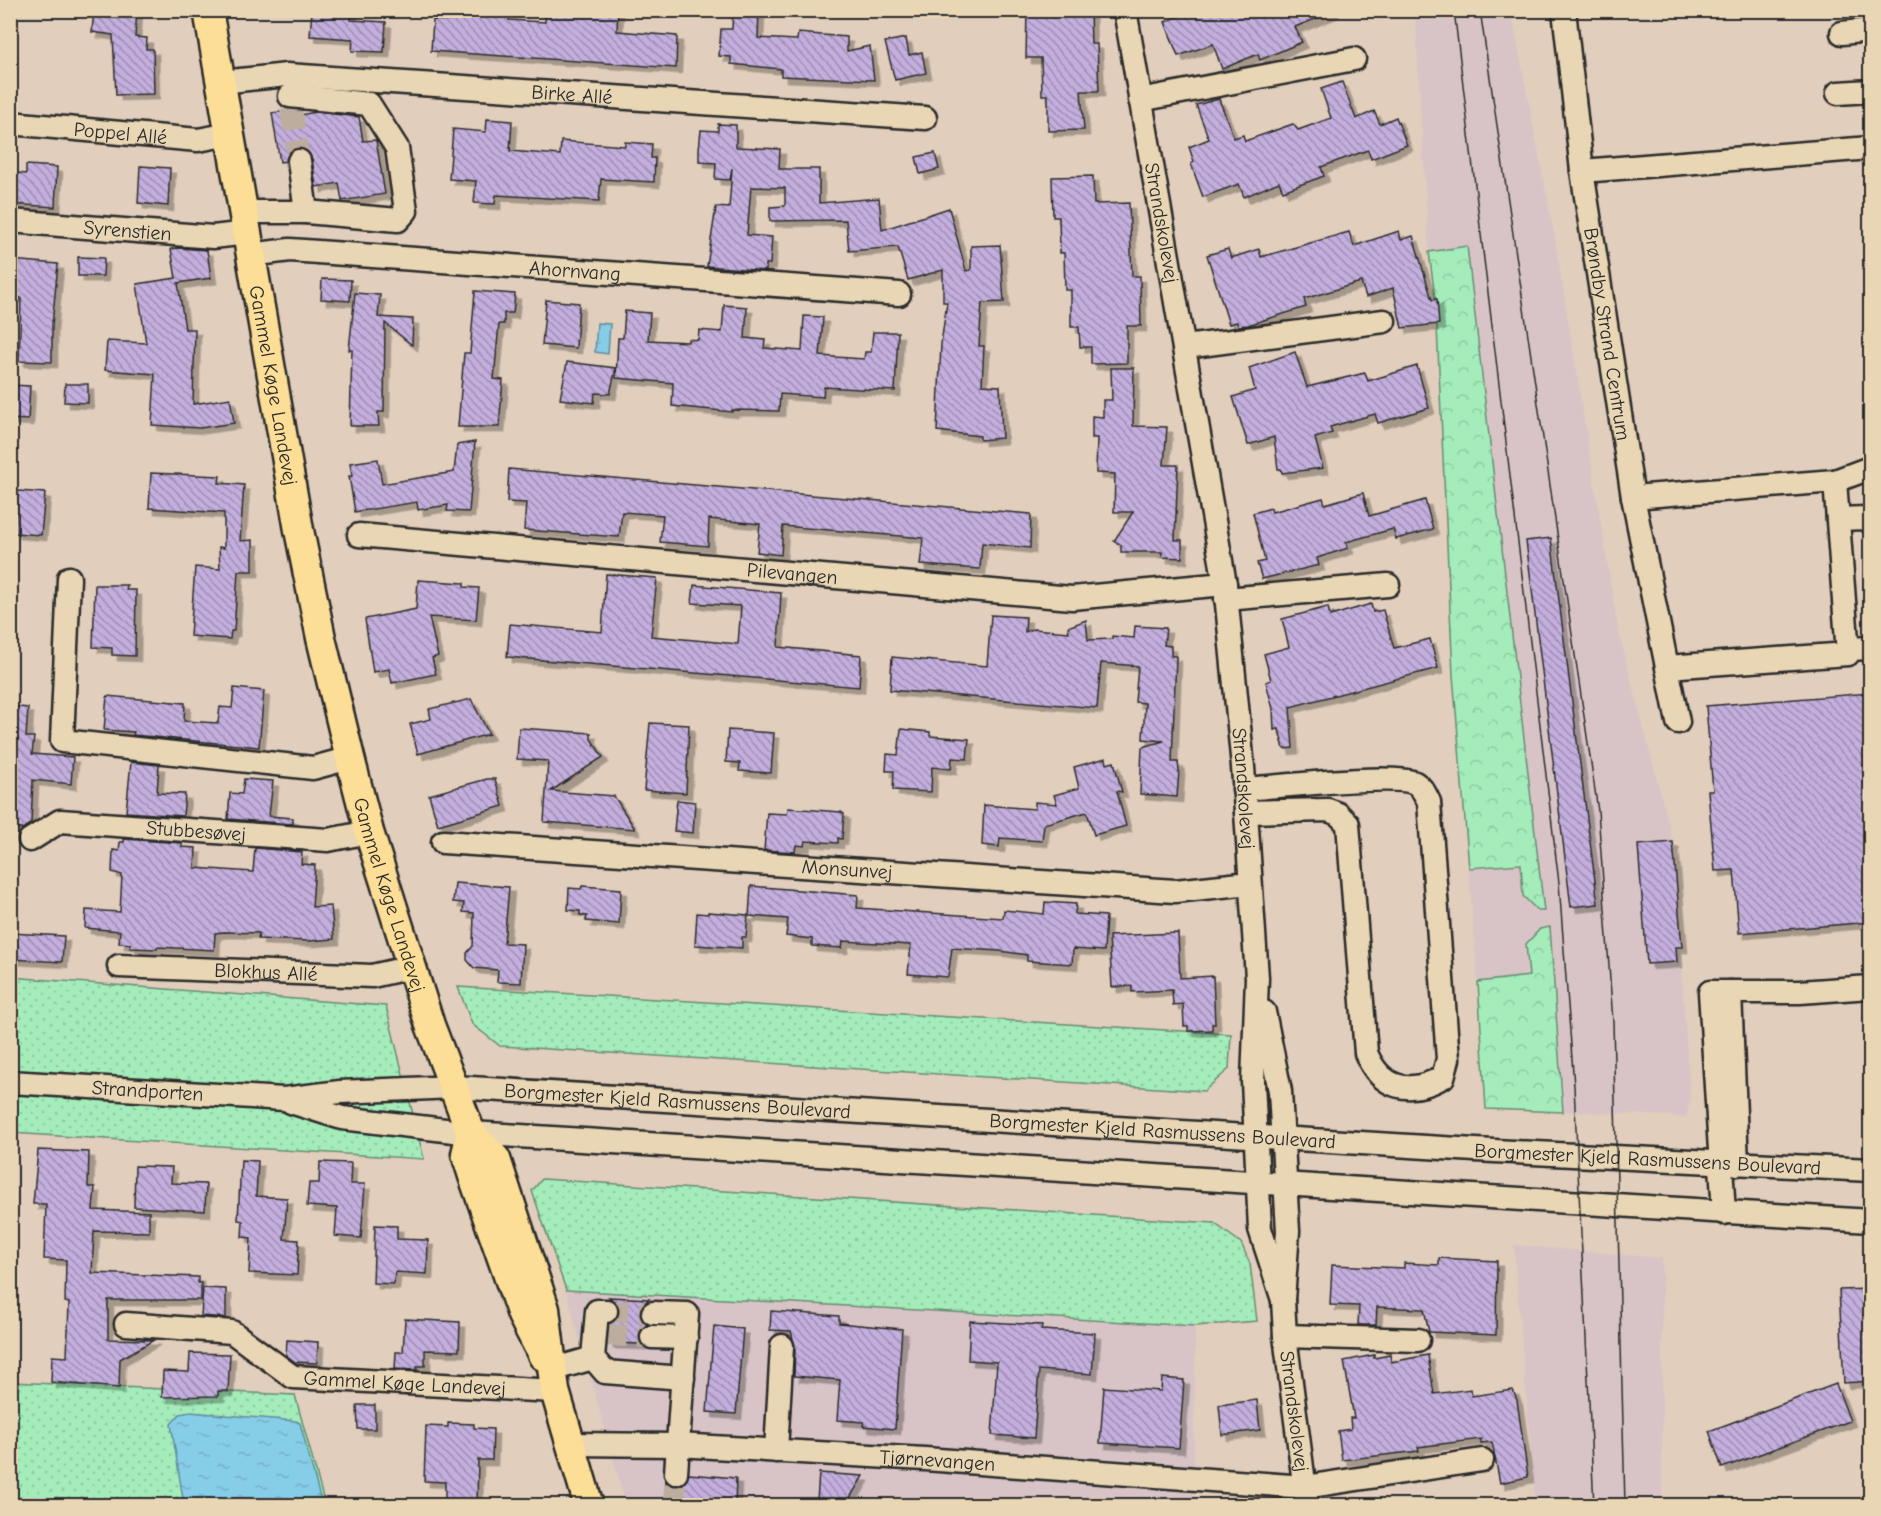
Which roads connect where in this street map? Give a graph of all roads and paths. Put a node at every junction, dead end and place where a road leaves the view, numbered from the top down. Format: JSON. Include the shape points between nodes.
{"nodes":[{"id":1,"x":208,"y":10,"type":"edge"},
{"id":2,"x":1125,"y":10,"type":"edge"},
{"id":3,"x":1564,"y":10,"type":"edge"},
{"id":4,"x":1870,"y":30,"type":"edge"},
{"id":5,"x":1842,"y":33,"type":"dead end"},
{"id":6,"x":1354,"y":59,"type":"dead end"},
{"id":7,"x":221,"y":82,"type":"junction"},
{"id":8,"x":1870,"y":91,"type":"edge"},
{"id":9,"x":289,"y":93,"type":"junction"},
{"id":10,"x":1838,"y":93,"type":"dead end"},
{"id":11,"x":1140,"y":100,"type":"junction"},
{"id":12,"x":925,"y":118,"type":"dead end"},
{"id":13,"x":10,"y":123,"type":"edge"},
{"id":14,"x":230,"y":134,"type":"junction"},
{"id":15,"x":1870,"y":148,"type":"edge"},
{"id":16,"x":299,"y":161,"type":"tunnel mouth"},
{"id":17,"x":1582,"y":171,"type":"junction"},
{"id":18,"x":306,"y":212,"type":"junction"},
{"id":19,"x":10,"y":221,"type":"edge"},
{"id":20,"x":247,"y":233,"type":"junction"},
{"id":21,"x":899,"y":294,"type":"dead end"},
{"id":22,"x":1384,"y":321,"type":"dead end"},
{"id":23,"x":1185,"y":347,"type":"junction"},
{"id":24,"x":1870,"y":468,"type":"edge"},
{"id":25,"x":1835,"y":481,"type":"junction"},
{"id":26,"x":1633,"y":497,"type":"junction"},
{"id":27,"x":1838,"y":519,"type":"junction"},
{"id":28,"x":1870,"y":522,"type":"edge"},
{"id":29,"x":359,"y":535,"type":"dead end"},
{"id":30,"x":69,"y":578,"type":"dead end"},
{"id":31,"x":1388,"y":585,"type":"dead end"},
{"id":32,"x":1226,"y":592,"type":"junction"},
{"id":33,"x":1870,"y":648,"type":"edge"},
{"id":34,"x":1848,"y":650,"type":"junction"},
{"id":35,"x":1667,"y":667,"type":"junction"},
{"id":36,"x":1678,"y":722,"type":"dead end"},
{"id":37,"x":350,"y":758,"type":"junction"},
{"id":38,"x":1360,"y":781,"type":"junction"},
{"id":39,"x":1244,"y":789,"type":"junction"},
{"id":40,"x":1246,"y":812,"type":"junction"},
{"id":41,"x":1348,"y":824,"type":"junction"},
{"id":42,"x":369,"y":832,"type":"junction"},
{"id":43,"x":30,"y":840,"type":"dead end"},
{"id":44,"x":443,"y":842,"type":"dead end"},
{"id":45,"x":1250,"y":883,"type":"junction"},
{"id":46,"x":119,"y":966,"type":"dead end"},
{"id":47,"x":412,"y":967,"type":"junction"},
{"id":48,"x":1257,"y":978,"type":"junction"},
{"id":49,"x":1870,"y":987,"type":"edge"},
{"id":50,"x":10,"y":1082,"type":"edge"},
{"id":51,"x":454,"y":1087,"type":"junction"},
{"id":52,"x":284,"y":1099,"type":"junction"},
{"id":53,"x":471,"y":1133,"type":"junction"},
{"id":54,"x":1255,"y":1135,"type":"junction"},
{"id":55,"x":1282,"y":1137,"type":"junction"},
{"id":56,"x":1729,"y":1164,"type":"junction"},
{"id":57,"x":1870,"y":1170,"type":"edge"},
{"id":58,"x":1258,"y":1183,"type":"junction"},
{"id":59,"x":1285,"y":1185,"type":"junction"},
{"id":60,"x":1724,"y":1214,"type":"junction"},
{"id":61,"x":1870,"y":1221,"type":"edge"},
{"id":62,"x":1283,"y":1300,"type":"junction"},
{"id":63,"x":606,"y":1311,"type":"dead end"},
{"id":64,"x":653,"y":1313,"type":"tunnel mouth"},
{"id":65,"x":126,"y":1324,"type":"dead end"},
{"id":66,"x":1285,"y":1336,"type":"junction"},
{"id":67,"x":652,"y":1337,"type":"tunnel mouth"},
{"id":68,"x":686,"y":1338,"type":"junction"},
{"id":69,"x":1418,"y":1340,"type":"dead end"},
{"id":70,"x":782,"y":1346,"type":"dead end"},
{"id":71,"x":593,"y":1358,"type":"junction"},
{"id":72,"x":683,"y":1378,"type":"junction"},
{"id":73,"x":553,"y":1380,"type":"junction"},
{"id":74,"x":569,"y":1444,"type":"junction"},
{"id":75,"x":677,"y":1445,"type":"junction"},
{"id":76,"x":776,"y":1451,"type":"junction"},
{"id":77,"x":1482,"y":1460,"type":"dead end"},
{"id":78,"x":676,"y":1473,"type":"tunnel mouth"},
{"id":79,"x":1306,"y":1496,"type":"edge"},
{"id":80,"x":580,"y":1506,"type":"edge"},
{"id":81,"x":589,"y":1506,"type":"edge"}],
"edges":[{"from":1,"to":7,"type":"main road","name":"Gammel Køge Landevej"},
{"from":2,"to":11,"type":"street","name":"Strandskolevej"},
{"from":3,"to":17,"type":"street","name":"Brøndby Strand Centrum"},
{"from":4,"to":5,"type":"street"},
{"from":6,"to":11,"type":"street"},
{"from":7,"to":9,"type":"street","name":"Birke Allé"},
{"from":7,"to":14,"type":"main road","name":"Gammel Køge Landevej"},
{"from":8,"to":10,"type":"street"},
{"from":9,"to":12,"type":"street","name":"Birke Allé"},
{"from":9,"to":18,"type":"street","via":[[369,104],[398,148],[406,210],[398,220]]},
{"from":11,"to":23,"type":"street","name":"Strandskolevej"},
{"from":13,"to":14,"type":"street","name":"Poppel Allé","via":[[198,140]]},
{"from":14,"to":20,"type":"main road","name":"Gammel Køge Landevej"},
{"from":15,"to":17,"type":"street"},
{"from":16,"to":18,"type":"street"},
{"from":17,"to":26,"type":"street","name":"Brøndby Strand Centrum"},
{"from":18,"to":20,"type":"street"},
{"from":19,"to":20,"type":"street","name":"Syrenstien","via":[[213,237]]},
{"from":20,"to":21,"type":"street","name":"Ahornvang","via":[[290,250]]},
{"from":20,"to":37,"type":"main road","name":"Gammel Køge Landevej","via":[[301,541]]},
{"from":22,"to":23,"type":"street"},
{"from":23,"to":32,"type":"street","name":"Strandskolevej"},
{"from":24,"to":25,"type":"street"},
{"from":25,"to":26,"type":"street"},
{"from":25,"to":27,"type":"street"},
{"from":26,"to":35,"type":"street","name":"Brøndby Strand Centrum"},
{"from":27,"to":28,"type":"street","via":[[1866,518]]},
{"from":27,"to":34,"type":"street"},
{"from":29,"to":32,"type":"street","name":"Pilevangen","via":[[1072,598]]},
{"from":30,"to":37,"type":"street","via":[[62,741],[313,768]]},
{"from":31,"to":32,"type":"street"},
{"from":32,"to":39,"type":"street","name":"Strandskolevej"},
{"from":33,"to":34,"type":"street"},
{"from":34,"to":35,"type":"street","via":[[1848,654]]},
{"from":35,"to":36,"type":"street","name":"Brøndby Strand Centrum"},
{"from":37,"to":42,"type":"main road","name":"Gammel Køge Landevej"},
{"from":38,"to":39,"type":"street"},
{"from":38,"to":41,"type":"street","via":[[1349,805]]},
{"from":38,"to":41,"type":"street","via":[[1415,783],[1429,802],[1448,1059],[1443,1077],[1427,1086],[1384,1082],[1366,1053]]},
{"from":39,"to":40,"type":"street","name":"Strandskolevej"},
{"from":40,"to":41,"type":"street","via":[[1328,810]]},
{"from":40,"to":45,"type":"street","name":"Strandskolevej"},
{"from":42,"to":43,"type":"street","name":"Stubbesøvej","via":[[328,840],[60,821]]},
{"from":42,"to":47,"type":"main road","name":"Gammel Køge Landevej"},
{"from":44,"to":45,"type":"street","name":"Monsunvej","via":[[1175,891]]},
{"from":45,"to":48,"type":"street","name":"Strandskolevej"},
{"from":46,"to":47,"type":"street","name":"Blokhus Allé","via":[[372,976]]},
{"from":47,"to":51,"type":"main road","name":"Gammel Køge Landevej"},
{"from":48,"to":54,"type":"street","name":"Strandskolevej"},
{"from":48,"to":55,"type":"street","name":"Strandskolevej","via":[[1280,1091]]},
{"from":49,"to":56,"type":"street","via":[[1710,992]]},
{"from":50,"to":52,"type":"street","name":"Strandporten"},
{"from":51,"to":52,"type":"street","name":"Strandporten","via":[[340,1092]]},
{"from":51,"to":53,"type":"main road","name":"Gammel Køge Landevej"},
{"from":51,"to":54,"type":"street","name":"Borgmester Kjeld Rasmussens Boulevard"},
{"from":52,"to":53,"type":"street","name":"Strandporten","via":[[342,1118]]},
{"from":53,"to":58,"type":"street"},
{"from":53,"to":73,"type":"main road","name":"Gammel Køge Landevej","via":[[466,1154],[473,1176],[522,1316]]},
{"from":54,"to":55,"type":"street","name":"Borgmester Kjeld Rasmussens Boulevard"},
{"from":54,"to":58,"type":"street","name":"Strandskolevej"},
{"from":55,"to":56,"type":"street","name":"Borgmester Kjeld Rasmussens Boulevard"},
{"from":55,"to":59,"type":"street","name":"Strandskolevej"},
{"from":56,"to":57,"type":"street","name":"Borgmester Kjeld Rasmussens Boulevard"},
{"from":56,"to":60,"type":"street"},
{"from":58,"to":59,"type":"street"},
{"from":58,"to":62,"type":"street","name":"Strandskolevej","via":[[1260,1229]]},
{"from":59,"to":60,"type":"street"},
{"from":59,"to":62,"type":"street","name":"Strandskolevej","via":[[1288,1231]]},
{"from":60,"to":61,"type":"street"},
{"from":62,"to":66,"type":"street","name":"Strandskolevej"},
{"from":63,"to":71,"type":"street","via":[[597,1311],[600,1335]]},
{"from":64,"to":68,"type":"street","via":[[687,1314]]},
{"from":65,"to":73,"type":"street","name":"Gammel Køge Landevej","via":[[232,1332],[293,1377]]},
{"from":66,"to":69,"type":"street","name":"Strandskolevej"},
{"from":66,"to":79,"type":"street","name":"Strandskolevej"},
{"from":67,"to":68,"type":"street"},
{"from":68,"to":72,"type":"street"},
{"from":70,"to":76,"type":"street"},
{"from":71,"to":72,"type":"street","via":[[605,1372]]},
{"from":71,"to":73,"type":"street"},
{"from":72,"to":75,"type":"street"},
{"from":73,"to":74,"type":"main road","name":"Gammel Køge Landevej"},
{"from":74,"to":75,"type":"street","name":"Tjørnevangen"},
{"from":74,"to":80,"type":"main road","name":"Gammel Køge Landevej"},
{"from":74,"to":81,"type":"main road","name":"Gammel Køge Landevej"},
{"from":75,"to":76,"type":"street","name":"Tjørnevangen"},
{"from":75,"to":78,"type":"street"},
{"from":76,"to":79,"type":"street","name":"Tjørnevangen","via":[[925,1459]]},
{"from":77,"to":79,"type":"street","name":"Strandskolevej"}]}
